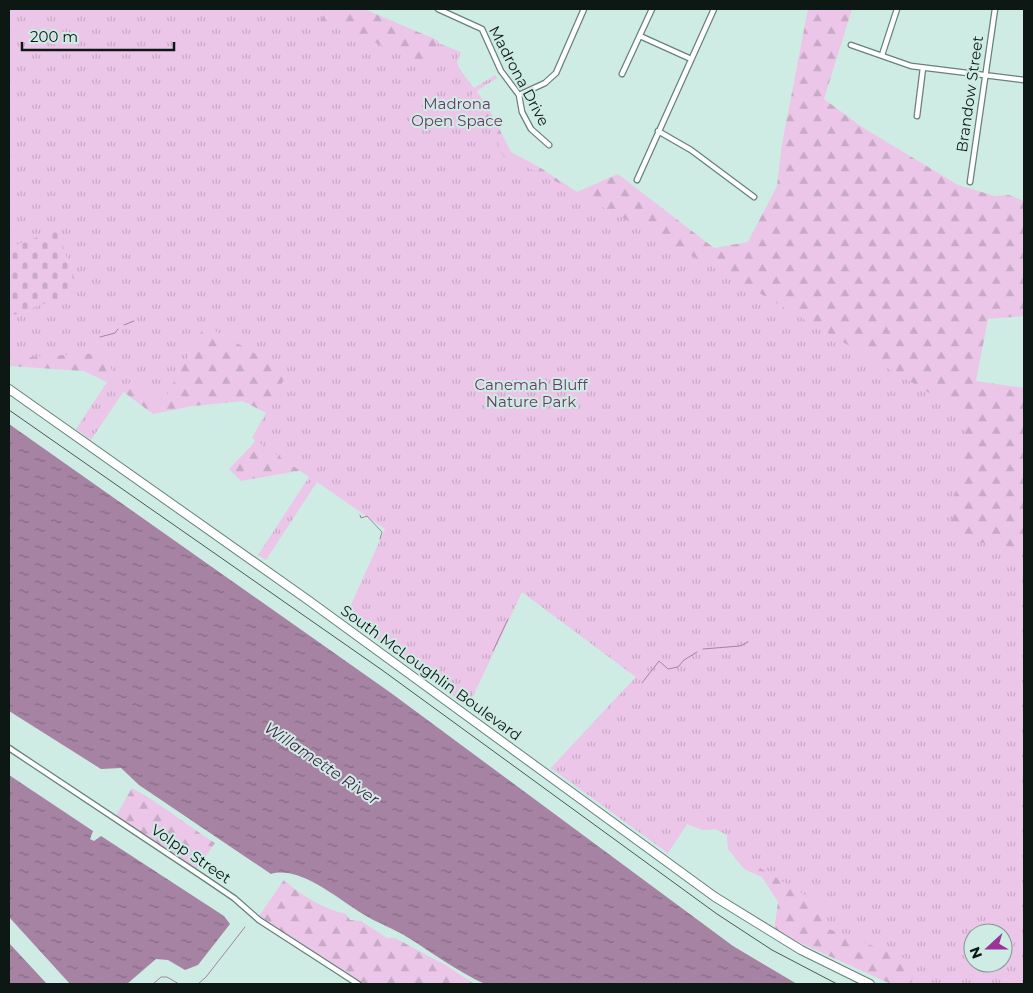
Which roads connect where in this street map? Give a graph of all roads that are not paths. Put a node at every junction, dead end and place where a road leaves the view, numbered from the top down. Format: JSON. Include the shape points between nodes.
{"nodes":[{"id":1,"x":438,"y":9,"type":"edge"},
{"id":2,"x":584,"y":9,"type":"edge"},
{"id":3,"x":652,"y":9,"type":"edge"},
{"id":4,"x":714,"y":9,"type":"edge"},
{"id":5,"x":897,"y":9,"type":"edge"},
{"id":6,"x":995,"y":9,"type":"edge"},
{"id":7,"x":448,"y":11,"type":"edge"},
{"id":8,"x":640,"y":36,"type":"junction"},
{"id":9,"x":851,"y":44,"type":"dead end"},
{"id":10,"x":882,"y":55,"type":"junction"},
{"id":11,"x":690,"y":59,"type":"junction"},
{"id":12,"x":924,"y":68,"type":"junction"},
{"id":13,"x":622,"y":74,"type":"dead end"},
{"id":14,"x":986,"y":74,"type":"junction"},
{"id":15,"x":1024,"y":80,"type":"edge"},
{"id":16,"x":519,"y":95,"type":"junction"},
{"id":17,"x":917,"y":116,"type":"dead end"},
{"id":18,"x":658,"y":131,"type":"junction"},
{"id":19,"x":550,"y":145,"type":"dead end"},
{"id":20,"x":637,"y":180,"type":"dead end"},
{"id":21,"x":970,"y":182,"type":"dead end"},
{"id":22,"x":754,"y":197,"type":"dead end"},
{"id":23,"x":9,"y":390,"type":"edge"},
{"id":24,"x":9,"y":748,"type":"edge"},
{"id":25,"x":358,"y":984,"type":"edge"},
{"id":26,"x":870,"y":984,"type":"edge"}],
"edges":[{"from":1,"to":7,"type":"street","name":"Madrona Drive"},
{"from":2,"to":16,"type":"street","via":[[556,73],[545,83]]},
{"from":3,"to":8,"type":"street"},
{"from":4,"to":11,"type":"street"},
{"from":5,"to":10,"type":"street"},
{"from":6,"to":14,"type":"street","name":"Brandow Street"},
{"from":7,"to":16,"type":"street","name":"Madrona Drive","via":[[482,29],[501,71]]},
{"from":8,"to":11,"type":"street"},
{"from":8,"to":13,"type":"street"},
{"from":9,"to":10,"type":"street"},
{"from":10,"to":12,"type":"street"},
{"from":11,"to":18,"type":"street"},
{"from":12,"to":14,"type":"street"},
{"from":12,"to":17,"type":"street"},
{"from":14,"to":15,"type":"street"},
{"from":14,"to":21,"type":"street","name":"Brandow Street"},
{"from":16,"to":19,"type":"street","name":"Madrona Drive","via":[[522,112],[531,129]]},
{"from":18,"to":20,"type":"street"},
{"from":18,"to":22,"type":"street","via":[[691,150]]},
{"from":23,"to":26,"type":"highway","name":"South McLoughlin Boulevard","via":[[308,600],[716,897],[762,928]]},
{"from":24,"to":25,"type":"street","name":"Volpp Street"}]}
